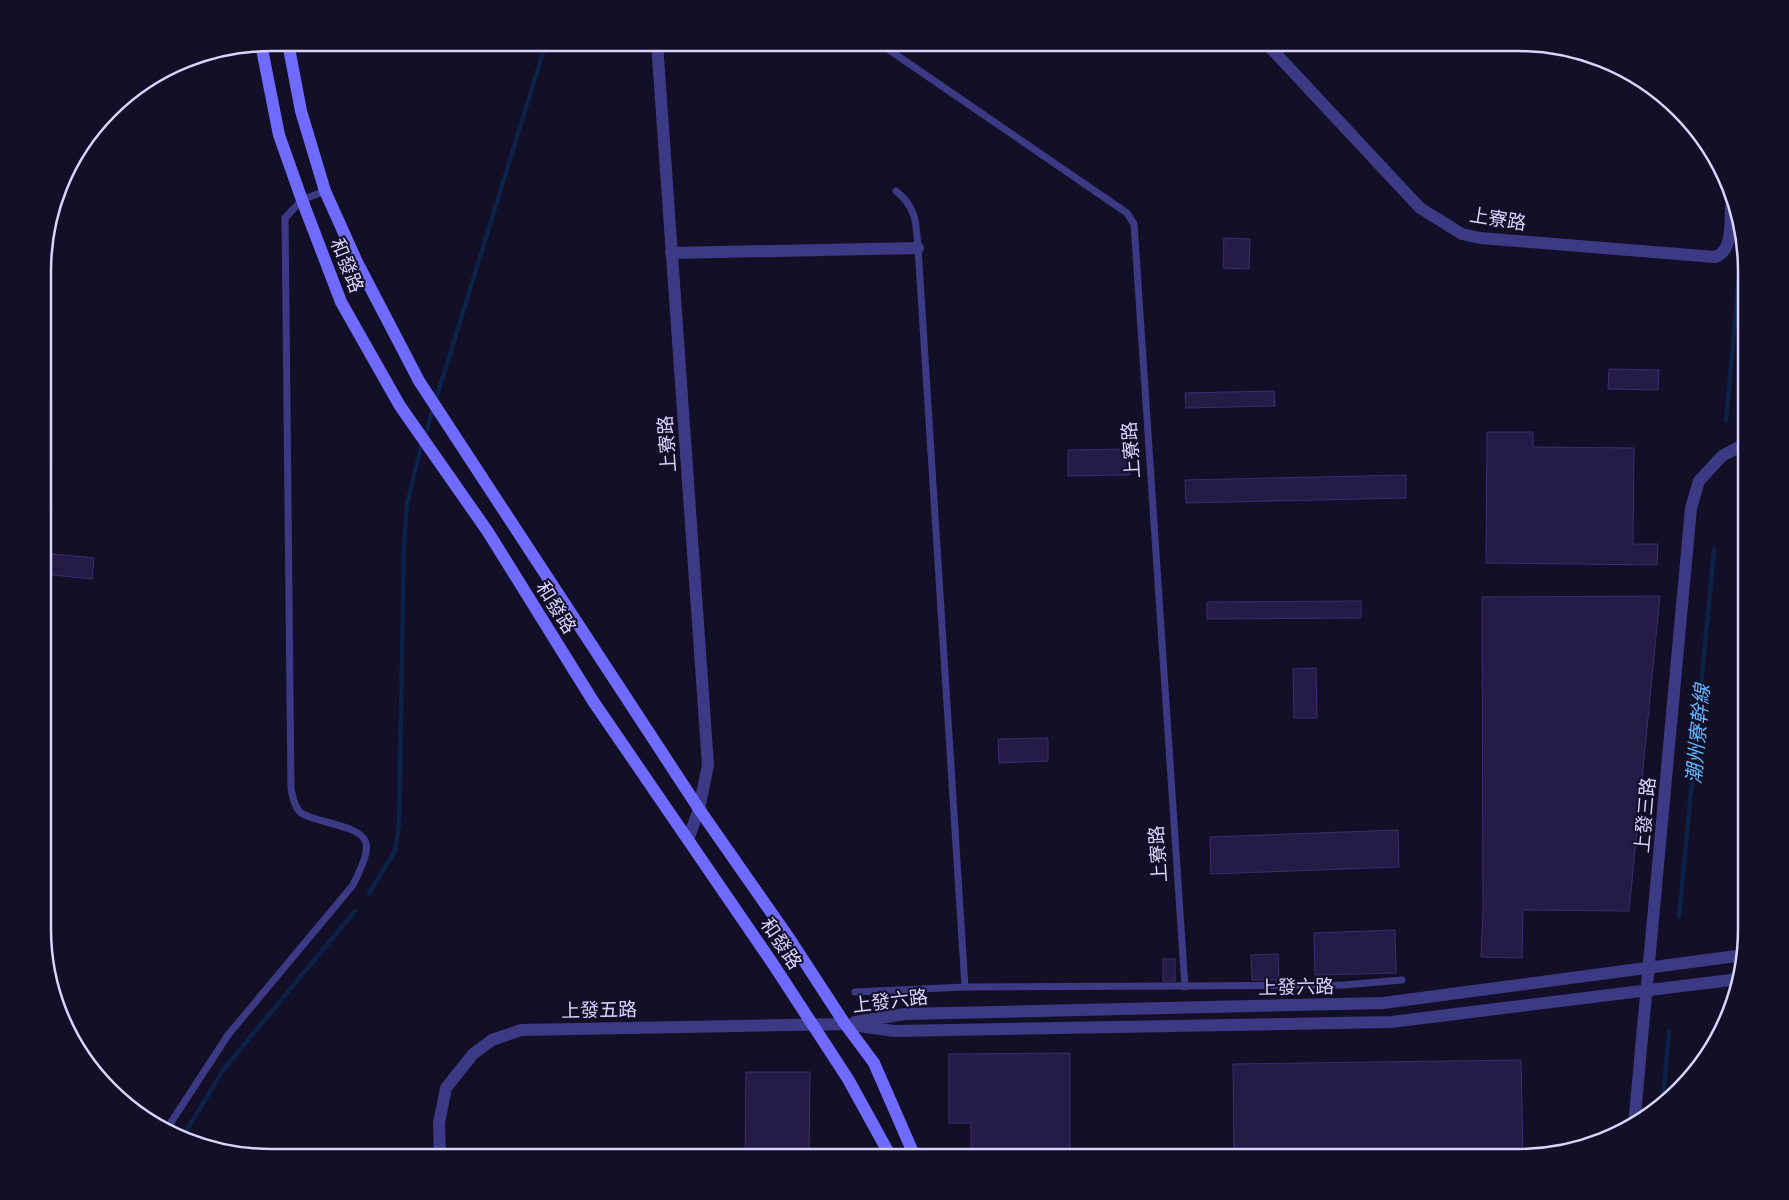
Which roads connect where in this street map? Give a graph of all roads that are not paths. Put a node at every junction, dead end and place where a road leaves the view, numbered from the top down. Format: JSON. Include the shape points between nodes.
{"nodes":[{"id":1,"x":290,"y":51,"type":"edge"},
{"id":2,"x":658,"y":51,"type":"edge"},
{"id":3,"x":892,"y":51,"type":"edge"},
{"id":4,"x":1274,"y":51,"type":"edge"},
{"id":5,"x":262,"y":52,"type":"edge"},
{"id":6,"x":325,"y":191,"type":"junction"},
{"id":7,"x":896,"y":191,"type":"dead end"},
{"id":8,"x":302,"y":200,"type":"junction"},
{"id":9,"x":1730,"y":215,"type":"edge"},
{"id":10,"x":918,"y":248,"type":"junction"},
{"id":11,"x":670,"y":253,"type":"junction"},
{"id":12,"x":1738,"y":448,"type":"edge"},
{"id":13,"x":699,"y":809,"type":"junction"},
{"id":14,"x":688,"y":840,"type":"junction"},
{"id":15,"x":1736,"y":956,"type":"edge"},
{"id":16,"x":1648,"y":967,"type":"junction"},
{"id":17,"x":1402,"y":980,"type":"dead end"},
{"id":18,"x":1732,"y":980,"type":"edge"},
{"id":19,"x":965,"y":987,"type":"junction"},
{"id":20,"x":1185,"y":987,"type":"junction"},
{"id":21,"x":1646,"y":990,"type":"junction"},
{"id":22,"x":855,"y":992,"type":"dead end"},
{"id":23,"x":845,"y":1024,"type":"junction"},
{"id":24,"x":812,"y":1025,"type":"junction"},
{"id":25,"x":1635,"y":1115,"type":"edge"},
{"id":26,"x":170,"y":1124,"type":"edge"},
{"id":27,"x":440,"y":1149,"type":"edge"},
{"id":28,"x":887,"y":1149,"type":"edge"},
{"id":29,"x":912,"y":1149,"type":"edge"}],
"edges":[{"from":1,"to":6,"type":"street","name":"和發路","via":[[301,111]]},
{"from":2,"to":11,"type":"street","name":"上寮路"},
{"from":3,"to":20,"type":"lane","name":"上寮路","via":[[1127,213],[1134,224]]},
{"from":4,"to":9,"type":"street","name":"上寮路","via":[[1420,208],[1462,234],[1715,257],[1723,254],[1727,247]]},
{"from":5,"to":8,"type":"street","name":"和發路","via":[[279,135]]},
{"from":6,"to":8,"type":"lane"},
{"from":6,"to":13,"type":"street","name":"和發路","via":[[357,262],[419,381]]},
{"from":7,"to":10,"type":"lane","via":[[908,200],[915,215]]},
{"from":8,"to":14,"type":"street","name":"和發路","via":[[341,302],[400,406],[488,532],[593,701]]},
{"from":8,"to":26,"type":"lane","via":[[285,218],[291,788],[300,812],[354,829],[364,836],[367,847],[365,860],[353,885],[228,1035]]},
{"from":10,"to":11,"type":"street"},
{"from":10,"to":19,"type":"lane"},
{"from":11,"to":13,"type":"street","name":"上寮路","via":[[708,765]]},
{"from":12,"to":16,"type":"street","name":"上發三路","via":[[1722,456],[1699,481],[1692,508]]},
{"from":13,"to":14,"type":"street","name":"上寮路"},
{"from":13,"to":23,"type":"street","name":"和發路"},
{"from":14,"to":24,"type":"street","name":"和發路"},
{"from":15,"to":16,"type":"street","name":"上發六路"},
{"from":16,"to":21,"type":"street","name":"上發三路"},
{"from":16,"to":23,"type":"street","name":"上發六路","via":[[1383,1003],[905,1014]]},
{"from":17,"to":20,"type":"lane","via":[[1344,985]]},
{"from":18,"to":21,"type":"street","name":"上發六路"},
{"from":19,"to":20,"type":"lane"},
{"from":19,"to":22,"type":"lane"},
{"from":21,"to":23,"type":"street","name":"上發六路","via":[[1391,1022],[894,1031]]},
{"from":21,"to":25,"type":"street","name":"上發三路"},
{"from":23,"to":24,"type":"street","name":"上發五路"},
{"from":23,"to":29,"type":"street","name":"和發路","via":[[879,1072]]},
{"from":24,"to":27,"type":"street","name":"上發五路","via":[[521,1030],[492,1040],[473,1054],[446,1088],[439,1123]]},
{"from":24,"to":28,"type":"street","name":"和發路","via":[[848,1079]]}]}
